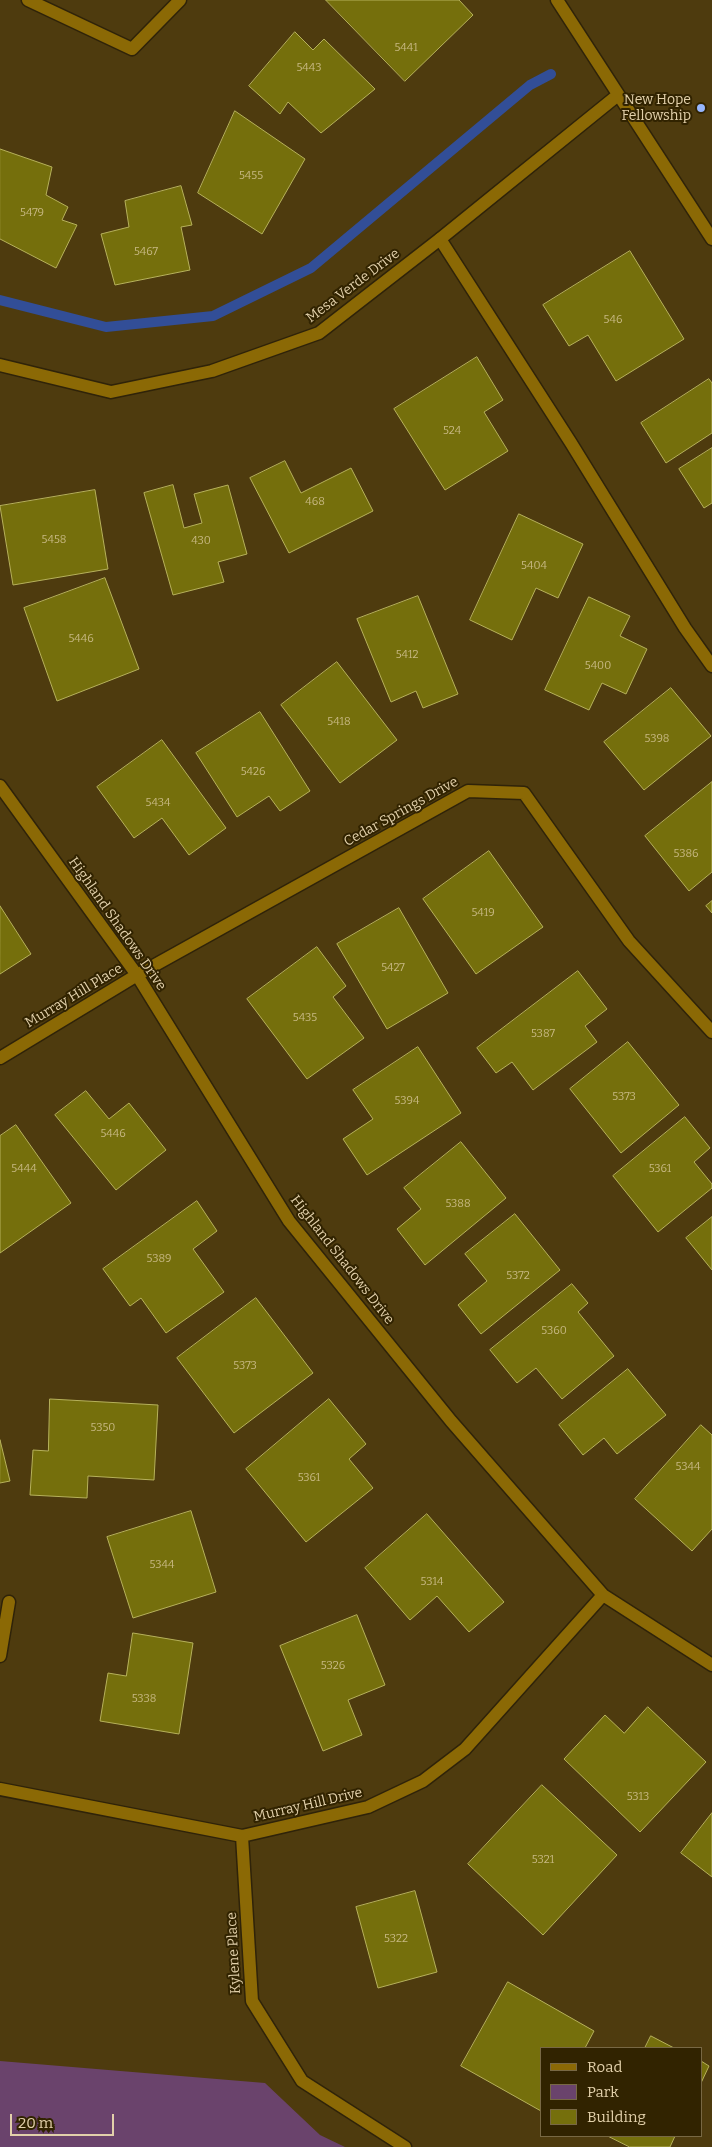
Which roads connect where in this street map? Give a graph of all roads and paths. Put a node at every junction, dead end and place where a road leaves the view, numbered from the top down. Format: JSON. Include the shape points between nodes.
{"nodes":[{"id":1,"x":28,"y":0,"type":"edge"},
{"id":2,"x":180,"y":0,"type":"edge"},
{"id":3,"x":557,"y":0,"type":"edge"},
{"id":4,"x":618,"y":96,"type":"junction"},
{"id":5,"x":440,"y":239,"type":"junction"},
{"id":6,"x":712,"y":239,"type":"edge"},
{"id":7,"x":0,"y":365,"type":"edge"},
{"id":8,"x":712,"y":666,"type":"edge"},
{"id":9,"x":0,"y":786,"type":"edge"},
{"id":10,"x":137,"y":975,"type":"junction"},
{"id":11,"x":712,"y":1032,"type":"edge"},
{"id":12,"x":0,"y":1058,"type":"edge"},
{"id":13,"x":603,"y":1595,"type":"junction"},
{"id":14,"x":9,"y":1602,"type":"dead end"},
{"id":15,"x":0,"y":1656,"type":"edge"},
{"id":16,"x":712,"y":1665,"type":"edge"},
{"id":17,"x":0,"y":1790,"type":"edge"},
{"id":18,"x":242,"y":1836,"type":"junction"},
{"id":19,"x":405,"y":2147,"type":"edge"}],
"edges":[{"from":1,"to":2,"type":"street","via":[[132,49]]},
{"from":3,"to":4,"type":"street"},
{"from":4,"to":5,"type":"street","name":"Mesa Verde Drive"},
{"from":4,"to":6,"type":"street"},
{"from":5,"to":7,"type":"street","name":"Mesa Verde Drive","via":[[319,333],[212,371],[111,392]]},
{"from":5,"to":8,"type":"street"},
{"from":9,"to":10,"type":"street","name":"Highland Shadows Drive"},
{"from":10,"to":11,"type":"street","name":"Cedar Springs Drive","via":[[468,791],[524,793],[629,941]]},
{"from":10,"to":12,"type":"street","name":"Murray Hill Place"},
{"from":10,"to":13,"type":"street","name":"Highland Shadows Drive","via":[[289,1220],[451,1421]]},
{"from":13,"to":16,"type":"street","name":"Highland Shadows Drive"},
{"from":13,"to":18,"type":"street","name":"Murray Hill Drive","via":[[465,1749],[423,1781],[368,1807]]},
{"from":14,"to":15,"type":"street"},
{"from":17,"to":18,"type":"street","name":"Murray Hill Drive"},
{"from":18,"to":19,"type":"street","name":"Kylene Place","via":[[252,2001],[302,2081]]}]}
